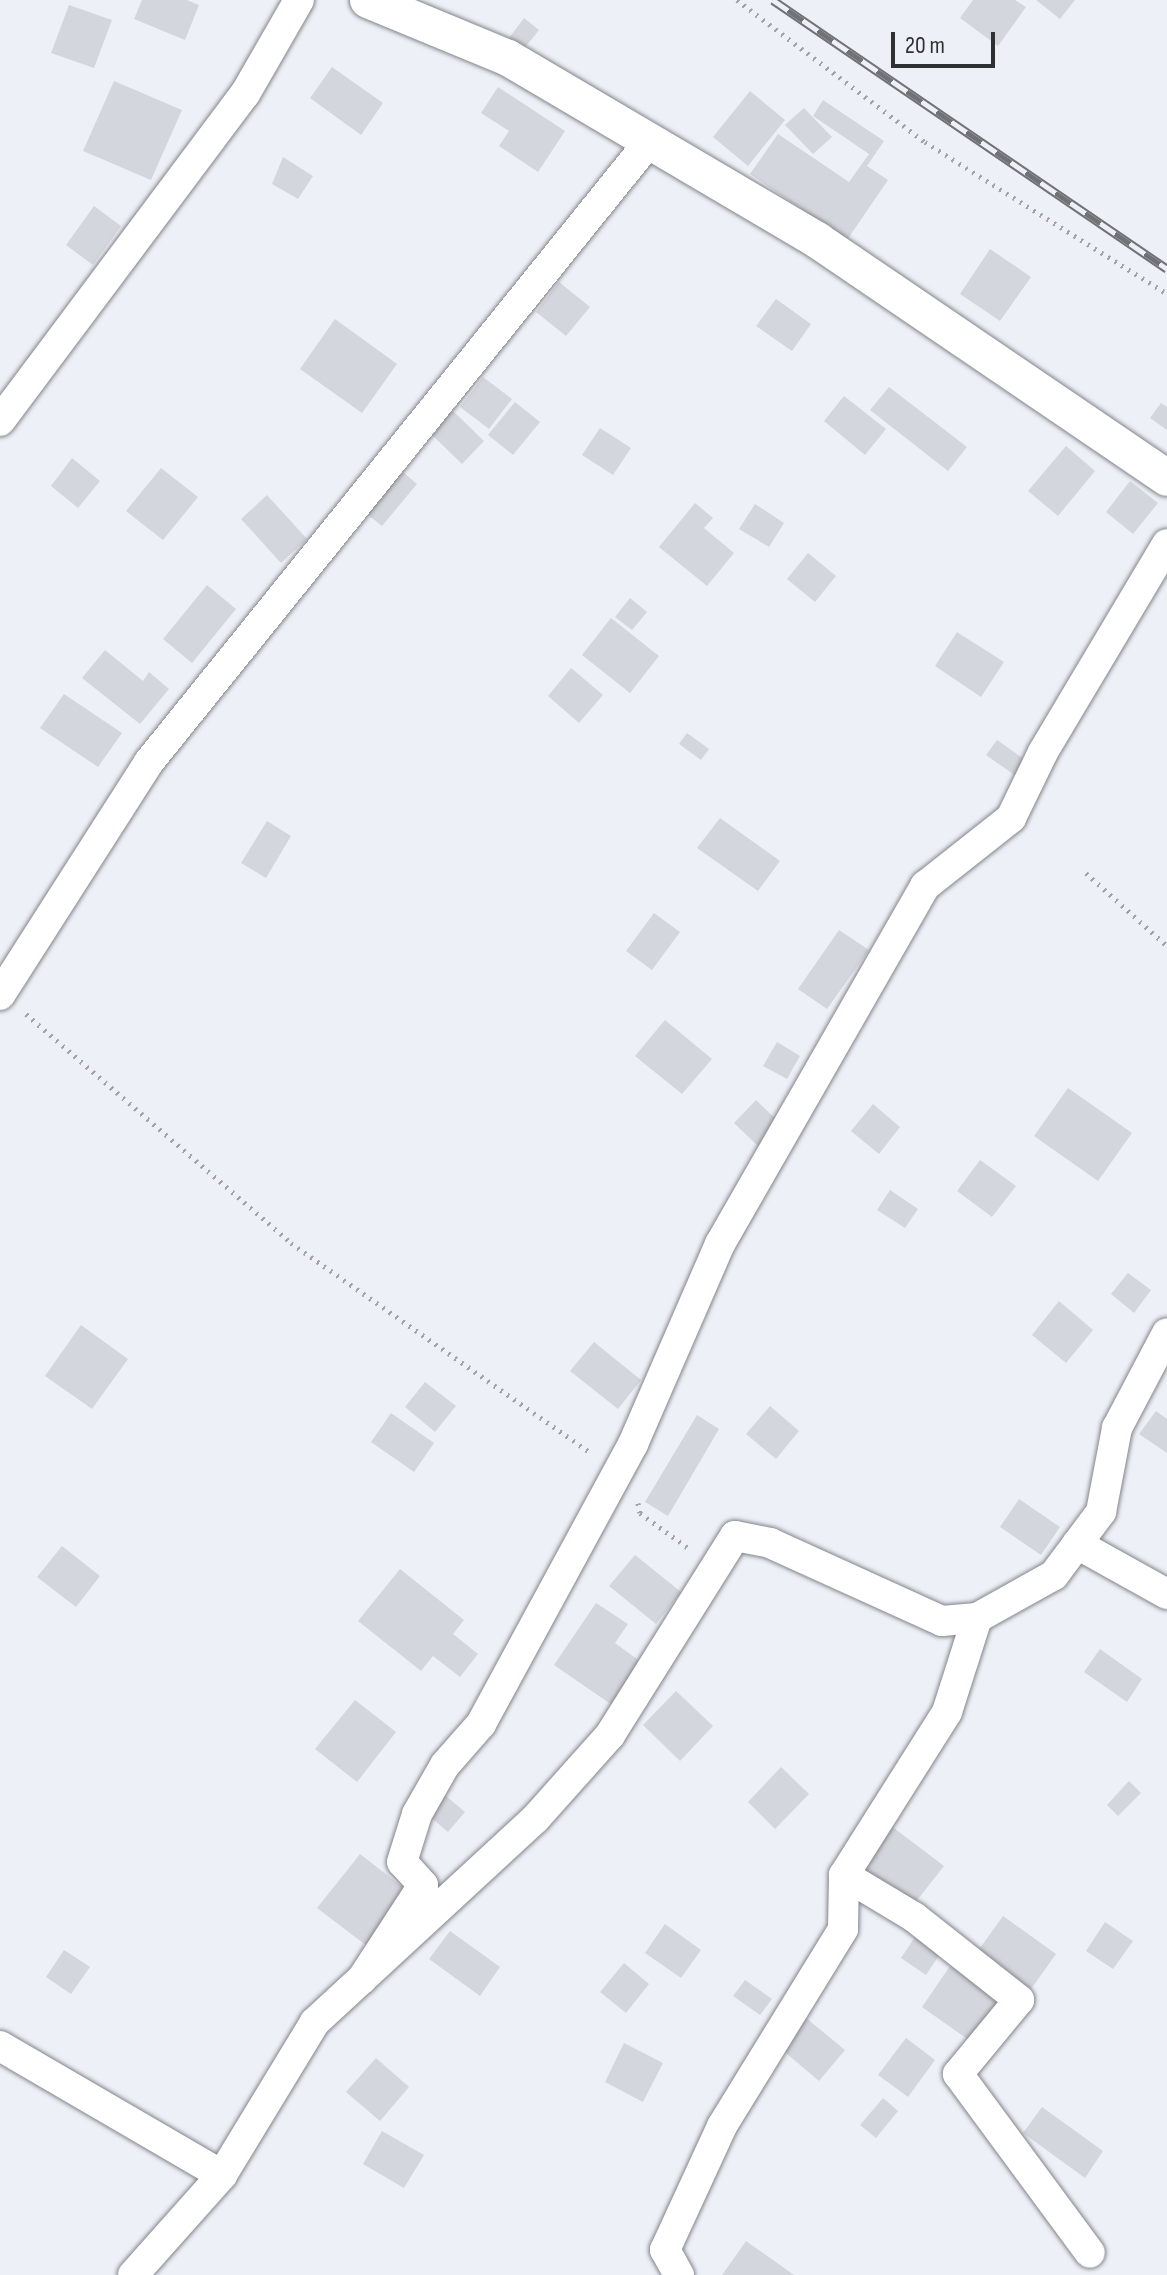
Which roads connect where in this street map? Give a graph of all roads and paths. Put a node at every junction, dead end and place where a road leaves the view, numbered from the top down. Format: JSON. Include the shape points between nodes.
{"nodes":[{"id":1,"x":299,"y":0,"type":"edge"},
{"id":2,"x":368,"y":0,"type":"edge"},
{"id":3,"x":737,"y":0,"type":"edge"},
{"id":4,"x":649,"y":142,"type":"junction"},
{"id":5,"x":1167,"y":294,"type":"edge"},
{"id":6,"x":0,"y":421,"type":"edge"},
{"id":7,"x":1167,"y":478,"type":"edge"},
{"id":8,"x":1167,"y":544,"type":"edge"},
{"id":9,"x":1086,"y":873,"type":"dead end"},
{"id":10,"x":1167,"y":946,"type":"edge"},
{"id":11,"x":0,"y":994,"type":"edge"},
{"id":12,"x":1167,"y":1333,"type":"edge"},
{"id":13,"x":617,"y":1472,"type":"junction"},
{"id":14,"x":1077,"y":1544,"type":"junction"},
{"id":15,"x":715,"y":1567,"type":"junction"},
{"id":16,"x":1167,"y":1594,"type":"edge"},
{"id":17,"x":977,"y":1618,"type":"junction"},
{"id":18,"x":844,"y":1875,"type":"junction"},
{"id":19,"x":362,"y":1979,"type":"junction"},
{"id":20,"x":0,"y":2046,"type":"edge"},
{"id":21,"x":222,"y":2175,"type":"junction"},
{"id":22,"x":1090,"y":2253,"type":"dead end"},
{"id":23,"x":133,"y":2275,"type":"edge"},
{"id":24,"x":679,"y":2275,"type":"edge"}],
"edges":[{"from":1,"to":6,"type":"street","via":[[245,94]]},
{"from":2,"to":4,"type":"street","via":[[508,58]]},
{"from":3,"to":5,"type":"path","via":[[925,142]]},
{"from":4,"to":7,"type":"street","via":[[817,240]]},
{"from":4,"to":11,"type":"street","via":[[149,762]]},
{"from":8,"to":13,"type":"street","via":[[1043,752],[1011,818],[925,886],[720,1244]]},
{"from":9,"to":10,"type":"path"},
{"from":11,"to":13,"type":"path","via":[[291,1243]]},
{"from":12,"to":14,"type":"street","via":[[1117,1428],[1101,1512]]},
{"from":13,"to":15,"type":"path","via":[[632,1483],[640,1513]]},
{"from":13,"to":19,"type":"street","via":[[481,1724],[445,1765],[417,1814],[402,1862],[423,1885]]},
{"from":14,"to":16,"type":"street"},
{"from":14,"to":17,"type":"street","via":[[1054,1575]]},
{"from":15,"to":17,"type":"street","via":[[735,1536],[758,1541],[942,1621]]},
{"from":15,"to":19,"type":"street","via":[[610,1735],[535,1819]]},
{"from":17,"to":18,"type":"street","via":[[947,1712]]},
{"from":18,"to":22,"type":"street","via":[[914,1917],[1019,2000],[958,2074]]},
{"from":18,"to":24,"type":"street","via":[[843,1929],[722,2126],[665,2250]]},
{"from":19,"to":21,"type":"street","via":[[315,2022]]},
{"from":20,"to":21,"type":"street"},
{"from":21,"to":23,"type":"street"}]}
